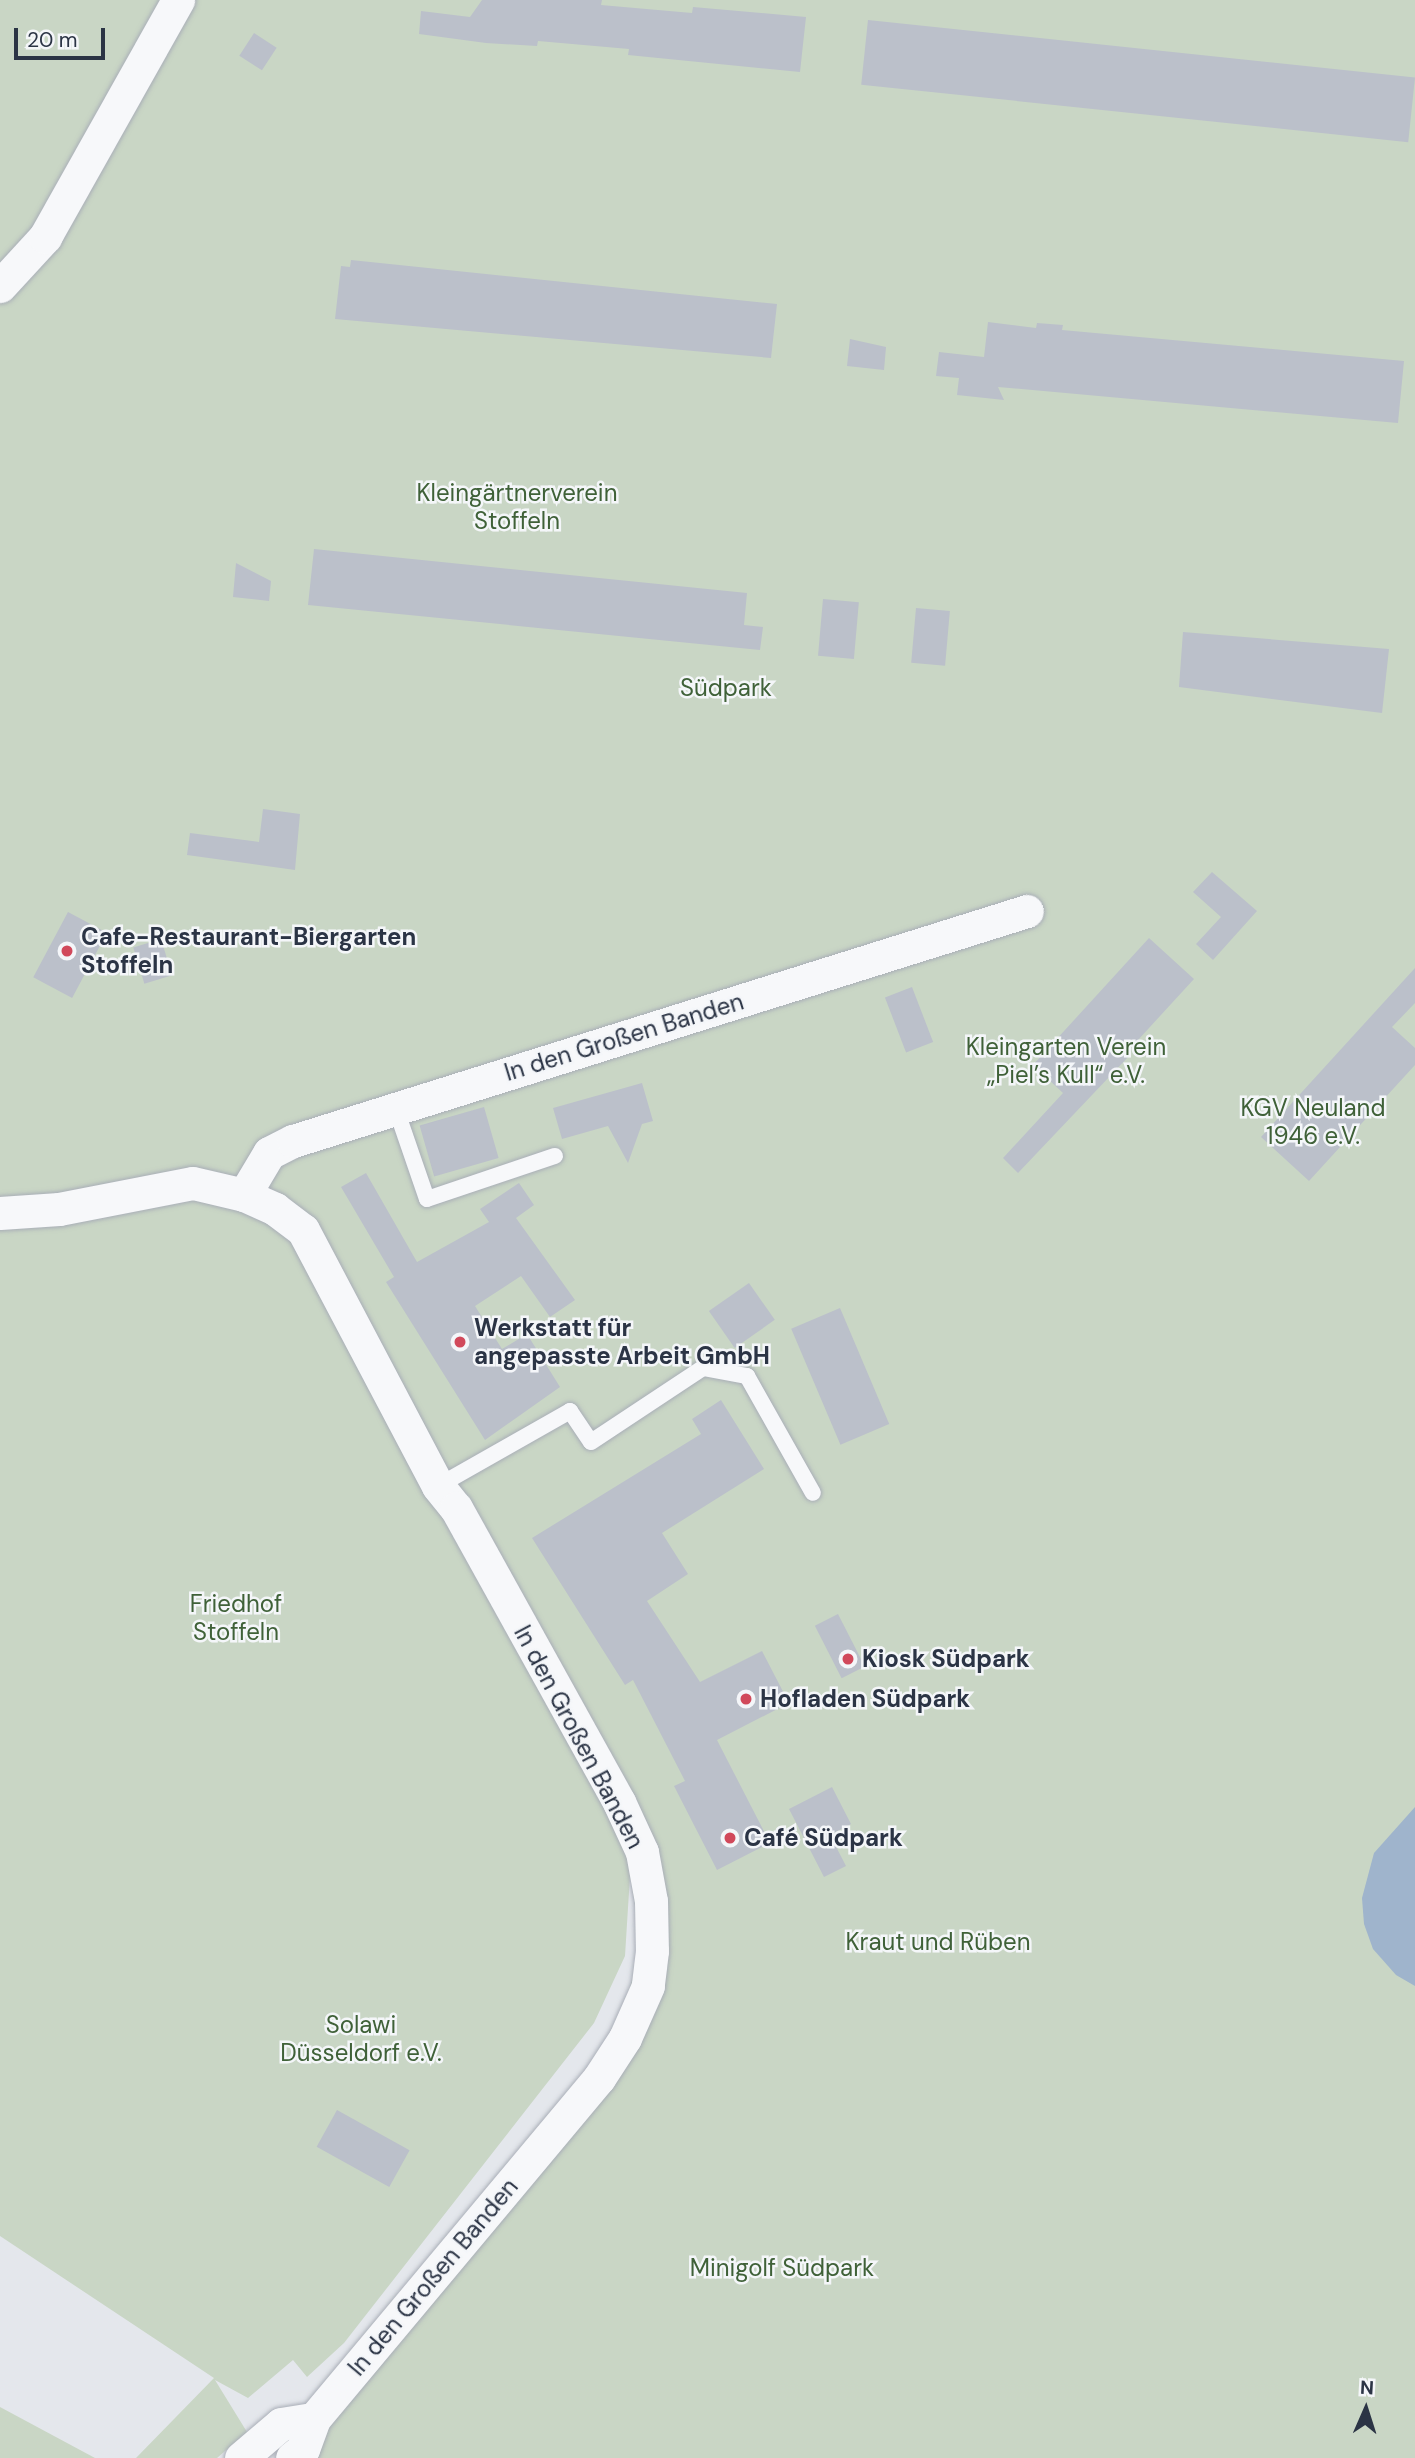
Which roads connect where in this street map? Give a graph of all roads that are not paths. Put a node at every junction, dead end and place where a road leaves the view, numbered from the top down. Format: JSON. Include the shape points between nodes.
{"nodes":[{"id":1,"x":178,"y":0,"type":"edge"},
{"id":2,"x":0,"y":286,"type":"edge"},
{"id":3,"x":1027,"y":911,"type":"dead end"},
{"id":4,"x":396,"y":1109,"type":"junction"},
{"id":5,"x":555,"y":1156,"type":"dead end"},
{"id":6,"x":244,"y":1195,"type":"junction"},
{"id":7,"x":0,"y":1213,"type":"edge"},
{"id":8,"x":438,"y":1486,"type":"junction"},
{"id":9,"x":813,"y":1493,"type":"dead end"},
{"id":10,"x":314,"y":2419,"type":"junction"},
{"id":11,"x":241,"y":2458,"type":"edge"},
{"id":12,"x":292,"y":2458,"type":"edge"}],
"edges":[{"from":1,"to":2,"type":"street","via":[[45,237]]},
{"from":3,"to":4,"type":"street","name":"In den Großen Banden"},
{"from":4,"to":5,"type":"lane","via":[[427,1199]]},
{"from":4,"to":6,"type":"street","name":"In den Großen Banden","via":[[269,1153]]},
{"from":6,"to":7,"type":"street","name":"In den Großen Banden","via":[[207,1185],[176,1184],[59,1209]]},
{"from":6,"to":8,"type":"street","name":"In den Großen Banden","via":[[275,1209],[303,1230]]},
{"from":8,"to":9,"type":"lane","via":[[570,1411],[591,1442],[703,1368],[747,1376]]},
{"from":8,"to":10,"type":"street","name":"In den Großen Banden","via":[[456,1508],[632,1829],[652,1900],[651,1962],[638,2012],[609,2065]]},
{"from":10,"to":11,"type":"street","via":[[281,2424]]},
{"from":10,"to":12,"type":"street","name":"In den Großen Banden","via":[[303,2449]]}]}
